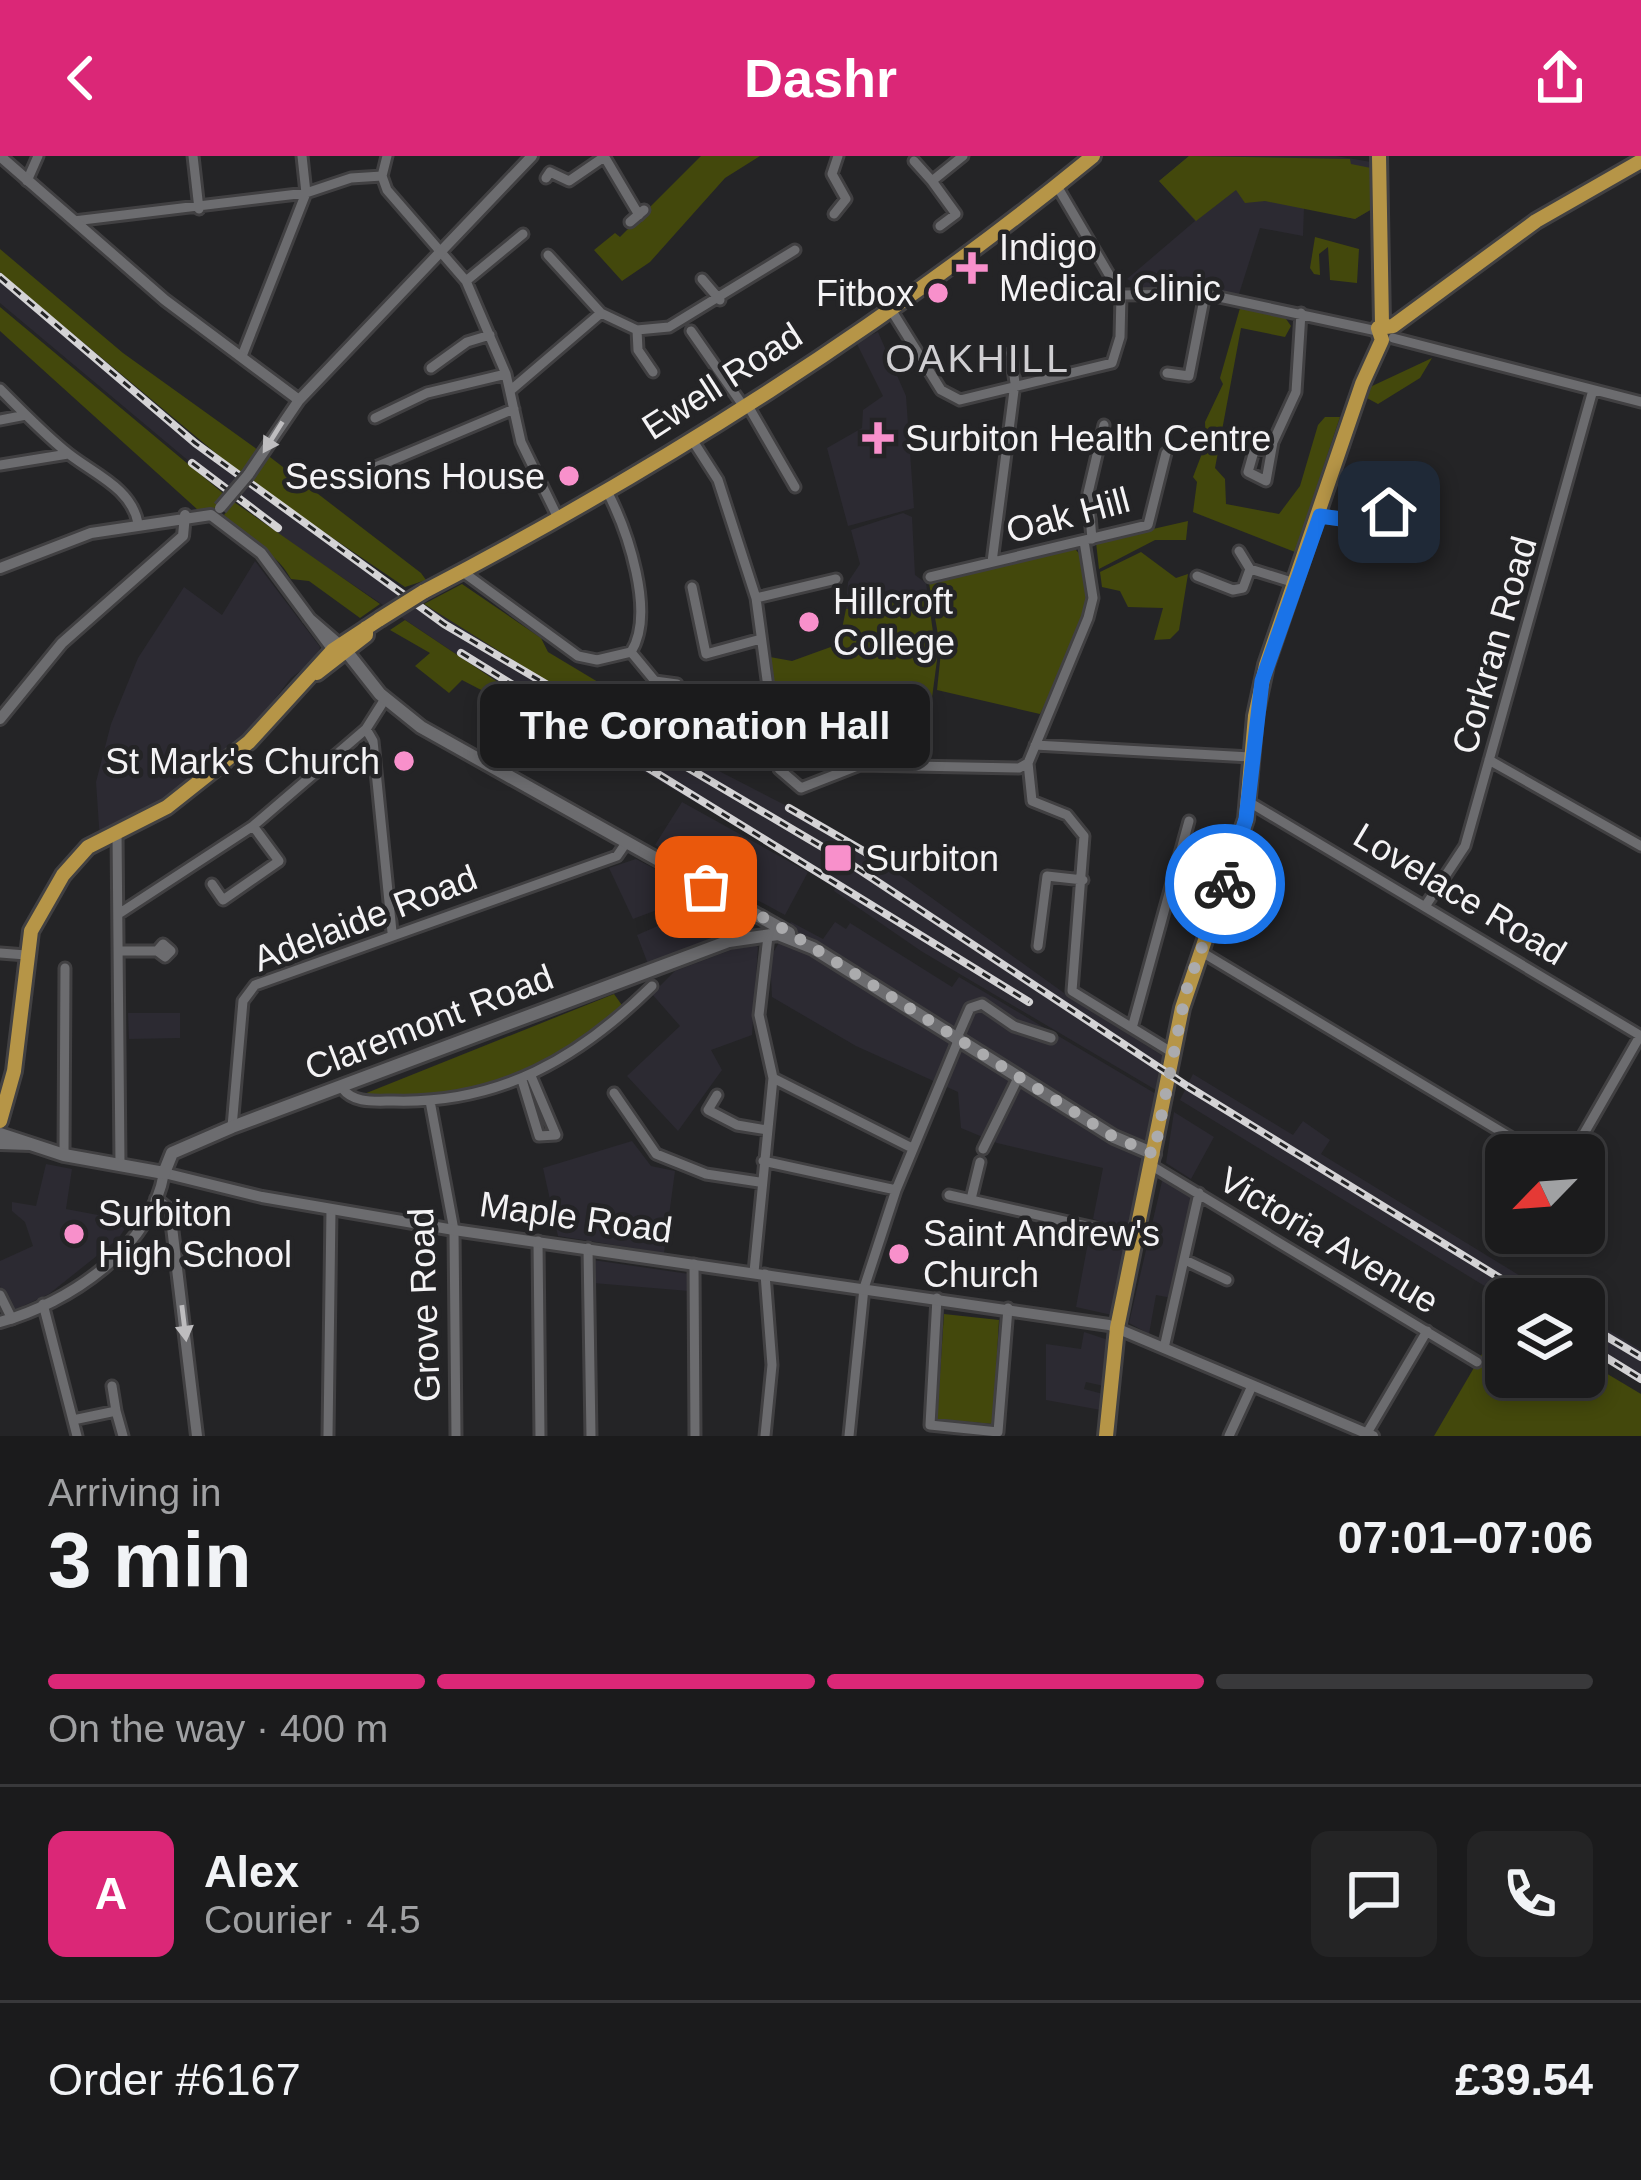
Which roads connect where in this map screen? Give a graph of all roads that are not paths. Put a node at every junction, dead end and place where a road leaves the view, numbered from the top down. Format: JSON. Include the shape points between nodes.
{"nodes":[{"id":1,"x":0,"y":156,"type":"edge"},
{"id":2,"x":38,"y":156,"type":"edge"},
{"id":3,"x":193,"y":156,"type":"edge"},
{"id":4,"x":302,"y":156,"type":"edge"},
{"id":5,"x":387,"y":156,"type":"edge"},
{"id":6,"x":532,"y":156,"type":"edge"},
{"id":7,"x":604,"y":156,"type":"edge"},
{"id":8,"x":838,"y":156,"type":"edge"},
{"id":9,"x":1093,"y":156,"type":"edge"},
{"id":10,"x":1379,"y":156,"type":"edge"},
{"id":11,"x":960,"y":157,"type":"edge"},
{"id":12,"x":1641,"y":160,"type":"edge"},
{"id":13,"x":914,"y":161,"type":"dead end"},
{"id":14,"x":550,"y":173,"type":"dead end"},
{"id":15,"x":382,"y":176,"type":"junction"},
{"id":16,"x":27,"y":181,"type":"junction"},
{"id":17,"x":932,"y":181,"type":"junction"},
{"id":18,"x":1057,"y":186,"type":"junction"},
{"id":19,"x":306,"y":194,"type":"junction"},
{"id":20,"x":199,"y":209,"type":"junction"},
{"id":21,"x":834,"y":214,"type":"dead end"},
{"id":22,"x":638,"y":216,"type":"dead end"},
{"id":23,"x":74,"y":221,"type":"junction"},
{"id":24,"x":940,"y":226,"type":"dead end"},
{"id":25,"x":523,"y":234,"type":"dead end"},
{"id":26,"x":787,"y":249,"type":"dead end"},
{"id":27,"x":444,"y":250,"type":"junction"},
{"id":28,"x":548,"y":255,"type":"dead end"},
{"id":29,"x":702,"y":279,"type":"dead end"},
{"id":30,"x":466,"y":281,"type":"junction"},
{"id":31,"x":1205,"y":294,"type":"junction"},
{"id":32,"x":1121,"y":295,"type":"junction"},
{"id":33,"x":720,"y":300,"type":"junction"},
{"id":34,"x":890,"y":308,"type":"junction"},
{"id":35,"x":602,"y":313,"type":"junction"},
{"id":36,"x":1301,"y":313,"type":"junction"},
{"id":37,"x":638,"y":330,"type":"junction"},
{"id":38,"x":691,"y":332,"type":"dead end"},
{"id":39,"x":1385,"y":332,"type":"junction"},
{"id":40,"x":490,"y":335,"type":"junction"},
{"id":41,"x":1011,"y":353,"type":"dead end"},
{"id":42,"x":242,"y":356,"type":"junction"},
{"id":43,"x":432,"y":369,"type":"dead end"},
{"id":44,"x":653,"y":372,"type":"dead end"},
{"id":45,"x":1167,"y":373,"type":"dead end"},
{"id":46,"x":506,"y":374,"type":"junction"},
{"id":47,"x":1011,"y":388,"type":"junction"},
{"id":48,"x":0,"y":389,"type":"edge"},
{"id":49,"x":511,"y":390,"type":"junction"},
{"id":50,"x":1593,"y":390,"type":"junction"},
{"id":51,"x":299,"y":400,"type":"junction"},
{"id":52,"x":1641,"y":402,"type":"edge"},
{"id":53,"x":744,"y":403,"type":"junction"},
{"id":54,"x":514,"y":409,"type":"junction"},
{"id":55,"x":26,"y":415,"type":"junction"},
{"id":56,"x":375,"y":418,"type":"dead end"},
{"id":57,"x":0,"y":420,"type":"edge"},
{"id":58,"x":1104,"y":425,"type":"dead end"},
{"id":59,"x":691,"y":438,"type":"junction"},
{"id":60,"x":1272,"y":446,"type":"dead end"},
{"id":61,"x":1166,"y":453,"type":"dead end"},
{"id":62,"x":68,"y":454,"type":"junction"},
{"id":63,"x":0,"y":465,"type":"edge"},
{"id":64,"x":371,"y":469,"type":"dead end"},
{"id":65,"x":1388,"y":486,"type":"dead end"},
{"id":66,"x":795,"y":487,"type":"dead end"},
{"id":67,"x":608,"y":493,"type":"junction"},
{"id":68,"x":217,"y":512,"type":"junction"},
{"id":69,"x":185,"y":515,"type":"junction"},
{"id":70,"x":1320,"y":516,"type":"junction"},
{"id":71,"x":559,"y":520,"type":"junction"},
{"id":72,"x":138,"y":523,"type":"junction"},
{"id":73,"x":1384,"y":525,"type":"junction"},
{"id":74,"x":1088,"y":540,"type":"junction"},
{"id":75,"x":1385,"y":548,"type":"dead end"},
{"id":76,"x":1239,"y":551,"type":"dead end"},
{"id":77,"x":992,"y":562,"type":"junction"},
{"id":78,"x":0,"y":568,"type":"edge"},
{"id":79,"x":1250,"y":569,"type":"junction"},
{"id":80,"x":463,"y":572,"type":"junction"},
{"id":81,"x":1197,"y":576,"type":"dead end"},
{"id":82,"x":930,"y":577,"type":"dead end"},
{"id":83,"x":836,"y":579,"type":"dead end"},
{"id":84,"x":1295,"y":583,"type":"junction"},
{"id":85,"x":692,"y":587,"type":"dead end"},
{"id":86,"x":755,"y":598,"type":"junction"},
{"id":87,"x":761,"y":639,"type":"junction"},
{"id":88,"x":340,"y":651,"type":"junction"},
{"id":89,"x":631,"y":652,"type":"junction"},
{"id":90,"x":676,"y":684,"type":"dead end"},
{"id":91,"x":386,"y":699,"type":"junction"},
{"id":92,"x":0,"y":719,"type":"edge"},
{"id":93,"x":366,"y":729,"type":"junction"},
{"id":94,"x":1035,"y":745,"type":"junction"},
{"id":95,"x":1250,"y":757,"type":"junction"},
{"id":96,"x":1489,"y":760,"type":"junction"},
{"id":97,"x":1028,"y":764,"type":"junction"},
{"id":98,"x":1249,"y":802,"type":"junction"},
{"id":99,"x":1189,"y":820,"type":"dead end"},
{"id":100,"x":253,"y":826,"type":"junction"},
{"id":101,"x":117,"y":831,"type":"junction"},
{"id":102,"x":626,"y":843,"type":"junction"},
{"id":103,"x":1641,"y":846,"type":"edge"},
{"id":104,"x":1048,"y":861,"type":"dead end"},
{"id":105,"x":1047,"y":876,"type":"junction"},
{"id":106,"x":1083,"y":880,"type":"junction"},
{"id":107,"x":212,"y":884,"type":"dead end"},
{"id":108,"x":1426,"y":905,"type":"junction"},
{"id":109,"x":120,"y":914,"type":"junction"},
{"id":110,"x":760,"y":930,"type":"junction"},
{"id":111,"x":392,"y":932,"type":"junction"},
{"id":112,"x":1036,"y":938,"type":"dead end"},
{"id":113,"x":119,"y":951,"type":"junction"},
{"id":114,"x":157,"y":951,"type":"dead end"},
{"id":115,"x":1200,"y":951,"type":"junction"},
{"id":116,"x":0,"y":953,"type":"edge"},
{"id":117,"x":26,"y":955,"type":"junction"},
{"id":118,"x":65,"y":968,"type":"dead end"},
{"id":119,"x":652,"y":986,"type":"dead end"},
{"id":120,"x":1132,"y":1028,"type":"junction"},
{"id":121,"x":1641,"y":1036,"type":"edge"},
{"id":122,"x":1051,"y":1038,"type":"dead end"},
{"id":123,"x":957,"y":1040,"type":"junction"},
{"id":124,"x":1174,"y":1053,"type":"junction"},
{"id":125,"x":527,"y":1077,"type":"junction"},
{"id":126,"x":773,"y":1078,"type":"junction"},
{"id":127,"x":1018,"y":1078,"type":"junction"},
{"id":128,"x":342,"y":1088,"type":"junction"},
{"id":129,"x":614,"y":1093,"type":"dead end"},
{"id":130,"x":718,"y":1096,"type":"dead end"},
{"id":131,"x":430,"y":1101,"type":"junction"},
{"id":132,"x":1,"y":1113,"type":"edge"},
{"id":133,"x":232,"y":1127,"type":"junction"},
{"id":134,"x":767,"y":1130,"type":"junction"},
{"id":135,"x":1505,"y":1134,"type":"edge"},
{"id":136,"x":1584,"y":1134,"type":"edge"},
{"id":137,"x":0,"y":1138,"type":"edge"},
{"id":138,"x":912,"y":1148,"type":"junction"},
{"id":139,"x":983,"y":1149,"type":"dead end"},
{"id":140,"x":64,"y":1155,"type":"junction"},
{"id":141,"x":764,"y":1160,"type":"junction"},
{"id":142,"x":1153,"y":1160,"type":"junction"},
{"id":143,"x":980,"y":1162,"type":"dead end"},
{"id":144,"x":120,"y":1164,"type":"junction"},
{"id":145,"x":164,"y":1173,"type":"junction"},
{"id":146,"x":759,"y":1182,"type":"junction"},
{"id":147,"x":896,"y":1190,"type":"junction"},
{"id":148,"x":1198,"y":1193,"type":"junction"},
{"id":149,"x":949,"y":1195,"type":"dead end"},
{"id":150,"x":156,"y":1199,"type":"junction"},
{"id":151,"x":971,"y":1199,"type":"junction"},
{"id":152,"x":331,"y":1209,"type":"junction"},
{"id":153,"x":454,"y":1230,"type":"junction"},
{"id":154,"x":1135,"y":1237,"type":"junction"},
{"id":155,"x":538,"y":1241,"type":"junction"},
{"id":156,"x":588,"y":1248,"type":"junction"},
{"id":157,"x":1185,"y":1260,"type":"junction"},
{"id":158,"x":694,"y":1264,"type":"junction"},
{"id":159,"x":759,"y":1273,"type":"junction"},
{"id":160,"x":1227,"y":1280,"type":"dead end"},
{"id":161,"x":864,"y":1288,"type":"junction"},
{"id":162,"x":0,"y":1295,"type":"edge"},
{"id":163,"x":937,"y":1298,"type":"junction"},
{"id":164,"x":43,"y":1304,"type":"junction"},
{"id":165,"x":1008,"y":1308,"type":"junction"},
{"id":166,"x":6,"y":1320,"type":"edge"},
{"id":167,"x":1117,"y":1328,"type":"junction"},
{"id":168,"x":1427,"y":1331,"type":"junction"},
{"id":169,"x":1164,"y":1348,"type":"junction"},
{"id":170,"x":1478,"y":1362,"type":"dead end"},
{"id":171,"x":112,"y":1386,"type":"dead end"},
{"id":172,"x":1252,"y":1386,"type":"junction"},
{"id":173,"x":116,"y":1411,"type":"junction"},
{"id":174,"x":73,"y":1420,"type":"junction"},
{"id":175,"x":929,"y":1430,"type":"edge"},
{"id":176,"x":1370,"y":1435,"type":"edge"},
{"id":177,"x":77,"y":1436,"type":"edge"},
{"id":178,"x":123,"y":1436,"type":"edge"},
{"id":179,"x":197,"y":1436,"type":"edge"},
{"id":180,"x":328,"y":1436,"type":"edge"},
{"id":181,"x":456,"y":1436,"type":"edge"},
{"id":182,"x":540,"y":1436,"type":"edge"},
{"id":183,"x":590,"y":1436,"type":"edge"},
{"id":184,"x":695,"y":1436,"type":"edge"},
{"id":185,"x":765,"y":1436,"type":"edge"},
{"id":186,"x":849,"y":1436,"type":"edge"},
{"id":187,"x":1106,"y":1436,"type":"edge"},
{"id":188,"x":1228,"y":1436,"type":"edge"}],
"edges":[{"from":1,"to":16,"type":"street"},
{"from":2,"to":16,"type":"street"},
{"from":3,"to":20,"type":"street"},
{"from":4,"to":19,"type":"street"},
{"from":5,"to":15,"type":"street"},
{"from":6,"to":27,"type":"street"},
{"from":7,"to":14,"type":"street","via":[[568,181]]},
{"from":7,"to":22,"type":"street"},
{"from":8,"to":21,"type":"street","via":[[832,174],[846,200]]},
{"from":9,"to":18,"type":"main road","name":"Ewell Road"},
{"from":10,"to":39,"type":"main road"},
{"from":11,"to":17,"type":"street"},
{"from":12,"to":39,"type":"main road","via":[[1536,221]]},
{"from":13,"to":17,"type":"street"},
{"from":15,"to":19,"type":"street"},
{"from":15,"to":27,"type":"street","via":[[396,203]]},
{"from":16,"to":23,"type":"street"},
{"from":17,"to":24,"type":"street","via":[[956,214]]},
{"from":18,"to":32,"type":"street"},
{"from":18,"to":34,"type":"main road","name":"Ewell Road"},
{"from":19,"to":20,"type":"street"},
{"from":19,"to":42,"type":"street"},
{"from":20,"to":23,"type":"street"},
{"from":23,"to":42,"type":"street"},
{"from":25,"to":30,"type":"street"},
{"from":26,"to":33,"type":"street"},
{"from":27,"to":30,"type":"street"},
{"from":27,"to":51,"type":"street"},
{"from":28,"to":35,"type":"street"},
{"from":29,"to":33,"type":"street"},
{"from":30,"to":40,"type":"street"},
{"from":31,"to":32,"type":"street"},
{"from":31,"to":36,"type":"street"},
{"from":31,"to":45,"type":"street","via":[[1195,377]]},
{"from":32,"to":47,"type":"street","via":[[1112,363]]},
{"from":33,"to":37,"type":"street","via":[[669,327]]},
{"from":34,"to":47,"type":"street","via":[[948,396]]},
{"from":34,"to":53,"type":"main road","name":"Ewell Road"},
{"from":35,"to":37,"type":"street"},
{"from":35,"to":49,"type":"street"},
{"from":36,"to":39,"type":"street"},
{"from":36,"to":60,"type":"street","via":[[1296,392]]},
{"from":37,"to":44,"type":"street","via":[[638,350]]},
{"from":38,"to":53,"type":"street"},
{"from":39,"to":50,"type":"street"},
{"from":39,"to":70,"type":"main road"},
{"from":40,"to":43,"type":"street"},
{"from":40,"to":46,"type":"street"},
{"from":41,"to":47,"type":"street"},
{"from":42,"to":51,"type":"street"},
{"from":46,"to":49,"type":"street"},
{"from":46,"to":56,"type":"street","via":[[427,393]]},
{"from":47,"to":77,"type":"street"},
{"from":48,"to":55,"type":"street"},
{"from":49,"to":54,"type":"street"},
{"from":50,"to":52,"type":"street"},
{"from":50,"to":96,"type":"street","name":"Corkran Road"},
{"from":51,"to":68,"type":"street","one_way":true,"bridge":true},
{"from":53,"to":59,"type":"main road","name":"Ewell Road"},
{"from":53,"to":66,"type":"street"},
{"from":54,"to":64,"type":"street"},
{"from":54,"to":71,"type":"street"},
{"from":55,"to":57,"type":"street"},
{"from":55,"to":62,"type":"street"},
{"from":58,"to":74,"type":"street","via":[[1088,493]]},
{"from":59,"to":67,"type":"main road","name":"Ewell Road"},
{"from":59,"to":86,"type":"street","via":[[718,480]]},
{"from":61,"to":74,"type":"street","name":"Oak Hill","via":[[1153,520]]},
{"from":62,"to":63,"type":"street"},
{"from":62,"to":72,"type":"street","via":[[98,470]]},
{"from":65,"to":73,"type":"street"},
{"from":67,"to":71,"type":"main road","name":"Ewell Road"},
{"from":67,"to":89,"type":"street","via":[[634,559],[639,632]]},
{"from":68,"to":69,"type":"street"},
{"from":68,"to":88,"type":"street"},
{"from":69,"to":72,"type":"street"},
{"from":69,"to":92,"type":"street","via":[[184,536],[62,643]]},
{"from":70,"to":73,"type":"street"},
{"from":70,"to":84,"type":"main road"},
{"from":71,"to":80,"type":"main road","name":"Ewell Road"},
{"from":72,"to":78,"type":"street","via":[[71,538]]},
{"from":73,"to":75,"type":"street"},
{"from":74,"to":77,"type":"street","name":"Oak Hill"},
{"from":74,"to":94,"type":"street","via":[[1088,618]]},
{"from":76,"to":79,"type":"street"},
{"from":77,"to":82,"type":"street","name":"Oak Hill"},
{"from":79,"to":81,"type":"street","via":[[1238,590]]},
{"from":79,"to":84,"type":"street"},
{"from":80,"to":88,"type":"main road","name":"Ewell Road","bridge":true},
{"from":80,"to":89,"type":"street","via":[[578,656]]},
{"from":83,"to":86,"type":"street"},
{"from":84,"to":95,"type":"main road","via":[[1262,681]]},
{"from":85,"to":87,"type":"street","via":[[692,617],[706,654]]},
{"from":86,"to":87,"type":"street"},
{"from":87,"to":97,"type":"street","via":[[776,761],[794,785],[860,765]]},
{"from":88,"to":91,"type":"main road"},
{"from":88,"to":101,"type":"main road","name":"Ewell Road","via":[[249,742],[167,807]]},
{"from":89,"to":90,"type":"street","via":[[656,681]]},
{"from":91,"to":93,"type":"street"},
{"from":91,"to":102,"type":"main road","via":[[421,727]]},
{"from":93,"to":100,"type":"street"},
{"from":93,"to":111,"type":"street"},
{"from":94,"to":95,"type":"street"},
{"from":94,"to":97,"type":"street"},
{"from":95,"to":98,"type":"main road"},
{"from":96,"to":103,"type":"street"},
{"from":96,"to":108,"type":"street","name":"Corkran Road","via":[[1465,846]]},
{"from":97,"to":106,"type":"street","via":[[1032,801],[1067,815],[1084,836]]},
{"from":98,"to":108,"type":"street","name":"Lovelace Road"},
{"from":98,"to":115,"type":"main road"},
{"from":99,"to":120,"type":"street"},
{"from":100,"to":107,"type":"street","via":[[279,862],[223,900]]},
{"from":100,"to":109,"type":"street"},
{"from":101,"to":109,"type":"street"},
{"from":101,"to":117,"type":"main road","name":"Ewell Road","via":[[63,875]]},
{"from":102,"to":110,"type":"main road","via":[[741,906]]},
{"from":102,"to":111,"type":"street","name":"Adelaide Road","via":[[616,856]]},
{"from":104,"to":105,"type":"street"},
{"from":105,"to":106,"type":"street"},
{"from":105,"to":112,"type":"street"},
{"from":106,"to":120,"type":"street","via":[[1072,992]]},
{"from":108,"to":121,"type":"street","name":"Lovelace Road"},
{"from":109,"to":113,"type":"street"},
{"from":110,"to":123,"type":"main road","via":[[799,941]]},
{"from":110,"to":126,"type":"street","via":[[759,1015]]},
{"from":110,"to":128,"type":"main road","name":"Claremont Road"},
{"from":111,"to":133,"type":"street","name":"Adelaide Road","via":[[248,990]]},
{"from":113,"to":114,"type":"street"},
{"from":113,"to":144,"type":"street"},
{"from":115,"to":124,"type":"main road"},
{"from":115,"to":135,"type":"street"},
{"from":116,"to":117,"type":"street"},
{"from":117,"to":132,"type":"main road","name":"Ewell Road","via":[[14,1071]]},
{"from":118,"to":140,"type":"street"},
{"from":119,"to":125,"type":"street","via":[[599,1036]]},
{"from":120,"to":124,"type":"street"},
{"from":121,"to":136,"type":"street"},
{"from":122,"to":123,"type":"street","via":[[982,1004],[970,1008]]},
{"from":123,"to":127,"type":"main road"},
{"from":123,"to":138,"type":"street"},
{"from":124,"to":142,"type":"main road"},
{"from":125,"to":125,"type":"street","via":[[556,1135],[539,1136]]},
{"from":125,"to":131,"type":"street"},
{"from":126,"to":134,"type":"street"},
{"from":126,"to":138,"type":"street"},
{"from":127,"to":139,"type":"street"},
{"from":127,"to":142,"type":"main road"},
{"from":128,"to":131,"type":"street","via":[[357,1100]]},
{"from":128,"to":133,"type":"main road","name":"Claremont Road"},
{"from":129,"to":146,"type":"street","via":[[656,1154],[706,1174]]},
{"from":130,"to":134,"type":"street","via":[[708,1110]]},
{"from":131,"to":153,"type":"street","name":"Grove Road"},
{"from":133,"to":145,"type":"main road","name":"Claremont Road","via":[[172,1153]]},
{"from":134,"to":141,"type":"street"},
{"from":137,"to":140,"type":"main road","name":"Maple Road"},
{"from":138,"to":147,"type":"street"},
{"from":140,"to":144,"type":"main road","name":"Maple Road"},
{"from":141,"to":146,"type":"street"},
{"from":141,"to":147,"type":"street"},
{"from":142,"to":148,"type":"street","name":"Victoria Avenue"},
{"from":142,"to":154,"type":"main road"},
{"from":143,"to":151,"type":"street"},
{"from":144,"to":145,"type":"main road","name":"Maple Road"},
{"from":145,"to":150,"type":"street"},
{"from":145,"to":152,"type":"street","name":"Maple Road"},
{"from":146,"to":159,"type":"street"},
{"from":147,"to":161,"type":"street"},
{"from":148,"to":157,"type":"street"},
{"from":148,"to":168,"type":"street","name":"Victoria Avenue"},
{"from":149,"to":151,"type":"street"},
{"from":150,"to":164,"type":"street","via":[[110,1263]]},
{"from":150,"to":179,"type":"street","one_way":true,"via":[[170,1210]]},
{"from":151,"to":154,"type":"street"},
{"from":152,"to":153,"type":"street","name":"Maple Road"},
{"from":152,"to":180,"type":"street"},
{"from":153,"to":155,"type":"street","name":"Maple Road"},
{"from":153,"to":181,"type":"street","name":"Grove Road"},
{"from":154,"to":167,"type":"main road"},
{"from":155,"to":156,"type":"street","name":"Maple Road"},
{"from":155,"to":182,"type":"street"},
{"from":156,"to":158,"type":"street","name":"Maple Road"},
{"from":156,"to":183,"type":"street"},
{"from":157,"to":160,"type":"street"},
{"from":157,"to":169,"type":"street"},
{"from":158,"to":159,"type":"street","name":"Maple Road"},
{"from":158,"to":184,"type":"street"},
{"from":159,"to":161,"type":"street","name":"Maple Road"},
{"from":159,"to":185,"type":"street","via":[[772,1365]]},
{"from":161,"to":163,"type":"street","name":"Maple Road"},
{"from":161,"to":186,"type":"street"},
{"from":162,"to":166,"type":"street"},
{"from":163,"to":165,"type":"street","name":"Maple Road"},
{"from":163,"to":175,"type":"street"},
{"from":164,"to":166,"type":"street"},
{"from":164,"to":174,"type":"street"},
{"from":165,"to":167,"type":"street","name":"Maple Road"},
{"from":165,"to":175,"type":"street","via":[[998,1432]]},
{"from":167,"to":169,"type":"street","name":"Maple Road"},
{"from":167,"to":187,"type":"main road"},
{"from":168,"to":170,"type":"street","name":"Victoria Avenue"},
{"from":168,"to":176,"type":"street"},
{"from":169,"to":172,"type":"street","name":"Maple Road"},
{"from":171,"to":173,"type":"street"},
{"from":172,"to":176,"type":"street","name":"Maple Road"},
{"from":172,"to":188,"type":"street"},
{"from":173,"to":174,"type":"street"},
{"from":173,"to":178,"type":"street"},
{"from":174,"to":177,"type":"street"}]}
